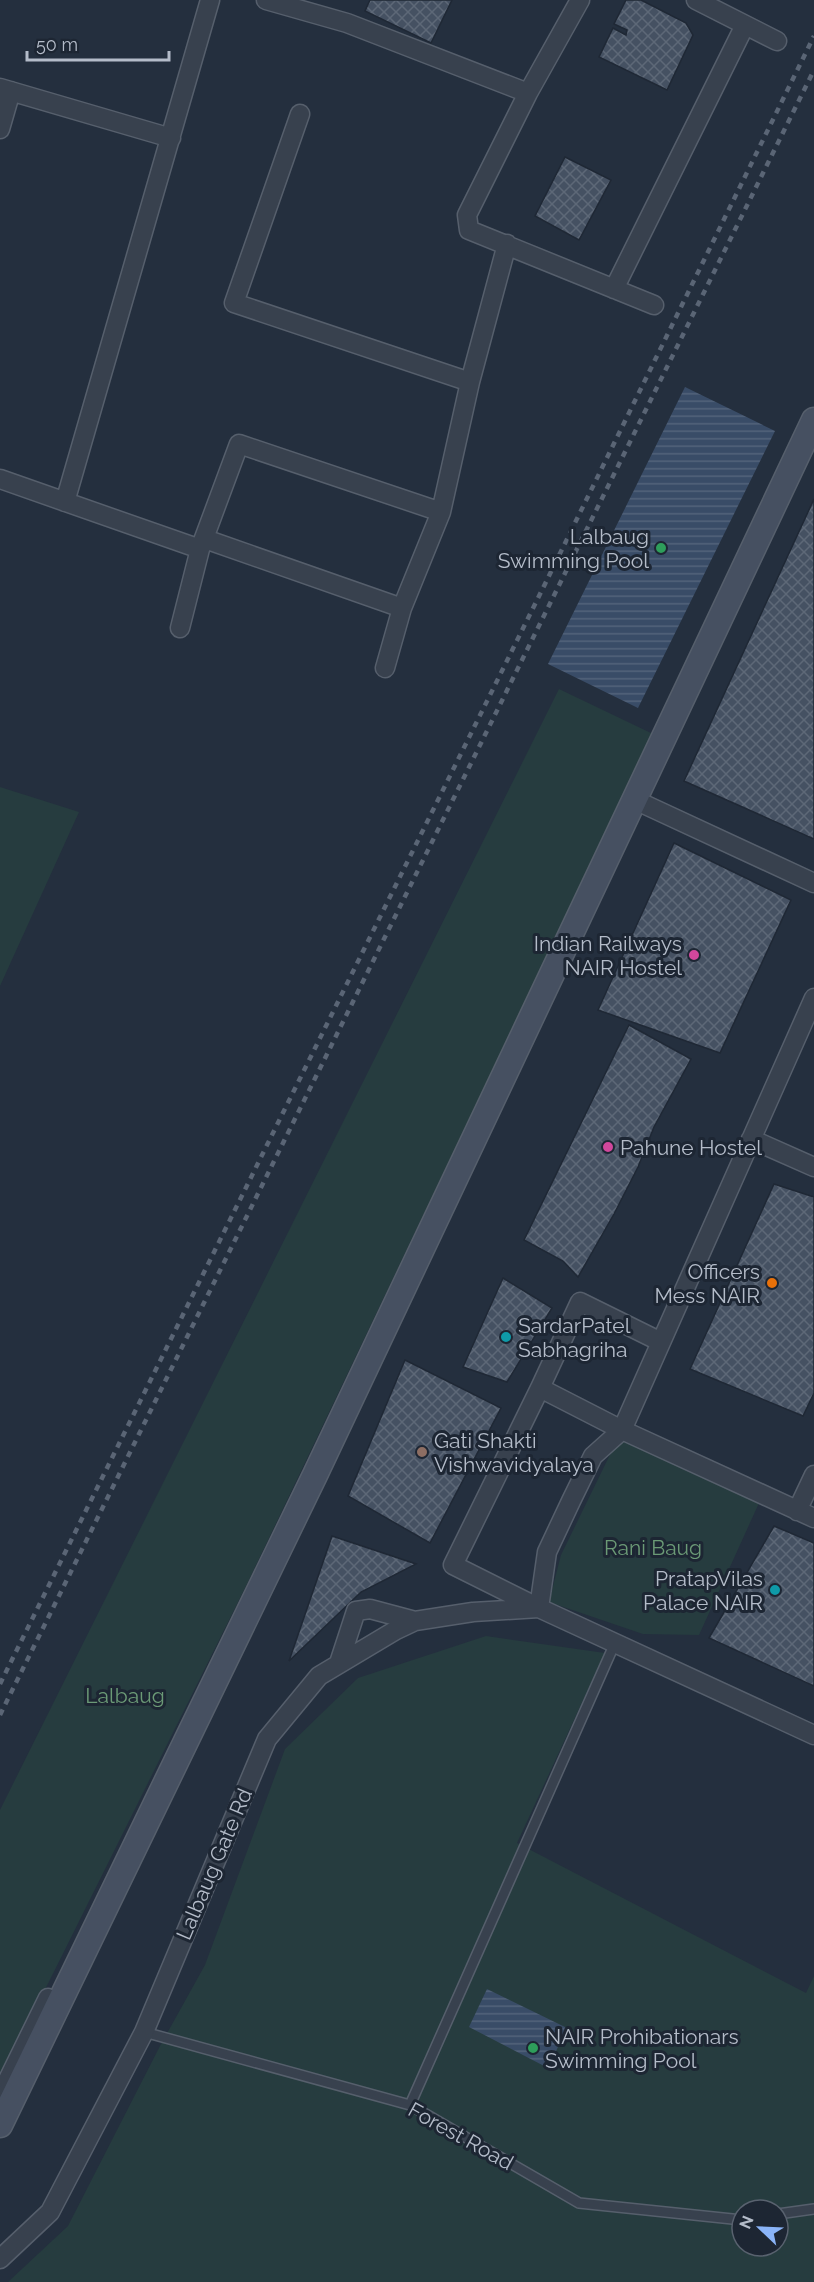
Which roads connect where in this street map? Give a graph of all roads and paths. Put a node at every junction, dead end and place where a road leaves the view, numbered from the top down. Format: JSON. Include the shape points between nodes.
{"nodes":[{"id":1,"x":210,"y":0,"type":"edge"},
{"id":2,"x":266,"y":0,"type":"edge"},
{"id":3,"x":580,"y":0,"type":"edge"},
{"id":4,"x":696,"y":0,"type":"edge"},
{"id":5,"x":745,"y":25,"type":"junction"},
{"id":6,"x":777,"y":41,"type":"dead end"},
{"id":7,"x":5,"y":89,"type":"edge"},
{"id":8,"x":528,"y":93,"type":"junction"},
{"id":9,"x":300,"y":114,"type":"dead end"},
{"id":10,"x":0,"y":129,"type":"edge"},
{"id":11,"x":171,"y":138,"type":"junction"},
{"id":12,"x":507,"y":244,"type":"junction"},
{"id":13,"x":614,"y":288,"type":"junction"},
{"id":14,"x":654,"y":305,"type":"dead end"},
{"id":15,"x":470,"y":382,"type":"junction"},
{"id":16,"x":814,"y":420,"type":"edge"},
{"id":17,"x":0,"y":479,"type":"edge"},
{"id":18,"x":65,"y":502,"type":"junction"},
{"id":19,"x":441,"y":512,"type":"junction"},
{"id":20,"x":202,"y":544,"type":"junction"},
{"id":21,"x":402,"y":608,"type":"junction"},
{"id":22,"x":180,"y":627,"type":"dead end"},
{"id":23,"x":385,"y":668,"type":"dead end"},
{"id":24,"x":635,"y":800,"type":"junction"},
{"id":25,"x":814,"y":883,"type":"edge"},
{"id":26,"x":814,"y":998,"type":"edge"},
{"id":27,"x":809,"y":1025,"type":"edge"},
{"id":28,"x":751,"y":1140,"type":"junction"},
{"id":29,"x":814,"y":1167,"type":"edge"},
{"id":30,"x":661,"y":1342,"type":"junction"},
{"id":31,"x":540,"y":1388,"type":"junction"},
{"id":32,"x":622,"y":1430,"type":"junction"},
{"id":33,"x":814,"y":1475,"type":"edge"},
{"id":34,"x":315,"y":1476,"type":"junction"},
{"id":35,"x":806,"y":1514,"type":"edge"},
{"id":36,"x":539,"y":1608,"type":"junction"},
{"id":37,"x":415,"y":1621,"type":"junction"},
{"id":38,"x":615,"y":1643,"type":"junction"},
{"id":39,"x":339,"y":1663,"type":"junction"},
{"id":40,"x":814,"y":1735,"type":"edge"},
{"id":41,"x":144,"y":2032,"type":"junction"},
{"id":42,"x":0,"y":2096,"type":"edge"},
{"id":43,"x":410,"y":2105,"type":"junction"},
{"id":44,"x":0,"y":2125,"type":"edge"},
{"id":45,"x":814,"y":2209,"type":"edge"},
{"id":46,"x":790,"y":2212,"type":"edge"},
{"id":47,"x":730,"y":2219,"type":"edge"},
{"id":48,"x":0,"y":2259,"type":"edge"}],
"edges":[{"from":1,"to":11,"type":"street"},
{"from":2,"to":8,"type":"street","via":[[347,23]]},
{"from":3,"to":8,"type":"street"},
{"from":4,"to":5,"type":"street"},
{"from":5,"to":6,"type":"street"},
{"from":5,"to":13,"type":"street"},
{"from":7,"to":10,"type":"street"},
{"from":7,"to":11,"type":"street"},
{"from":8,"to":12,"type":"street","via":[[467,215],[469,230]]},
{"from":9,"to":15,"type":"street","via":[[234,303]]},
{"from":11,"to":18,"type":"street"},
{"from":12,"to":13,"type":"street"},
{"from":12,"to":15,"type":"street"},
{"from":13,"to":14,"type":"street"},
{"from":15,"to":19,"type":"street"},
{"from":16,"to":24,"type":"street"},
{"from":17,"to":18,"type":"street"},
{"from":18,"to":20,"type":"street"},
{"from":19,"to":20,"type":"street","via":[[239,444]]},
{"from":19,"to":21,"type":"street"},
{"from":20,"to":21,"type":"street"},
{"from":20,"to":22,"type":"street"},
{"from":21,"to":23,"type":"street"},
{"from":24,"to":25,"type":"street"},
{"from":24,"to":34,"type":"street"},
{"from":26,"to":27,"type":"street"},
{"from":27,"to":28,"type":"street"},
{"from":28,"to":29,"type":"street"},
{"from":28,"to":30,"type":"street"},
{"from":30,"to":31,"type":"street","via":[[580,1302]]},
{"from":30,"to":32,"type":"street"},
{"from":31,"to":32,"type":"street"},
{"from":31,"to":36,"type":"street","via":[[453,1565]]},
{"from":32,"to":35,"type":"street"},
{"from":32,"to":36,"type":"street","via":[[593,1456],[566,1511],[547,1552]]},
{"from":33,"to":35,"type":"street"},
{"from":34,"to":42,"type":"street","via":[[294,1500]]},
{"from":34,"to":44,"type":"street"},
{"from":36,"to":37,"type":"street","name":"Lalbaug Gate Rd"},
{"from":36,"to":38,"type":"street"},
{"from":37,"to":39,"type":"street","name":"Lalbaug Gate Rd"},
{"from":37,"to":39,"type":"street","via":[[370,1609],[356,1611]]},
{"from":38,"to":40,"type":"street"},
{"from":38,"to":43,"type":"lane"},
{"from":39,"to":41,"type":"street","name":"Lalbaug Gate Rd","via":[[319,1676],[267,1739]]},
{"from":41,"to":43,"type":"lane","name":"Forest Road"},
{"from":41,"to":48,"type":"street","name":"Lalbaug Gate Rd","via":[[50,2212]]},
{"from":43,"to":47,"type":"lane","name":"Forest Road","via":[[579,2203]]},
{"from":45,"to":46,"type":"lane"}]}
